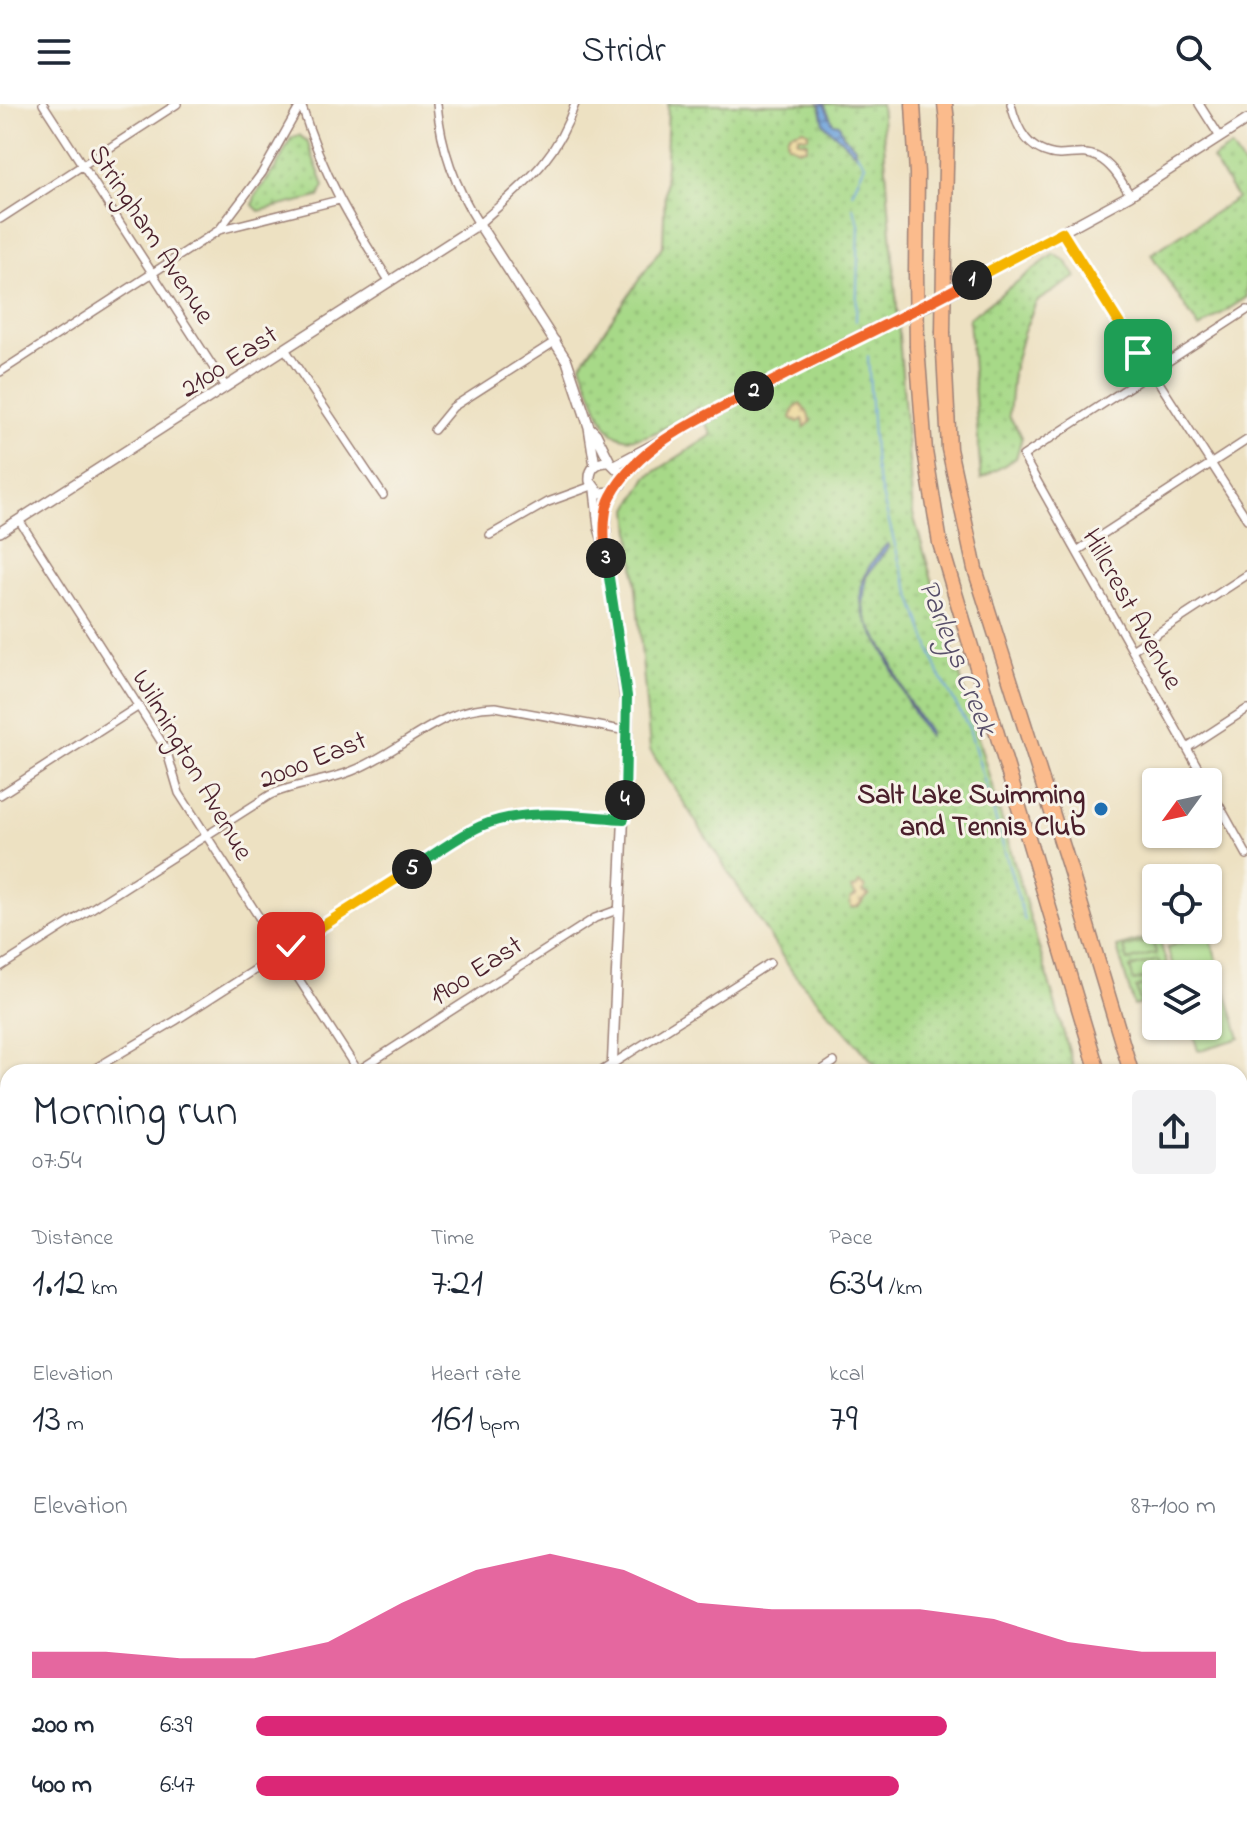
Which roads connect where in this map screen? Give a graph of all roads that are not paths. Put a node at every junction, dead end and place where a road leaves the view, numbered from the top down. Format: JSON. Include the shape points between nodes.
{"nodes":[{"id":1,"x":43,"y":104,"type":"edge"},
{"id":2,"x":177,"y":104,"type":"edge"},
{"id":3,"x":301,"y":104,"type":"edge"},
{"id":4,"x":437,"y":104,"type":"edge"},
{"id":5,"x":575,"y":104,"type":"edge"},
{"id":6,"x":913,"y":104,"type":"edge"},
{"id":7,"x":945,"y":104,"type":"edge"},
{"id":8,"x":1011,"y":104,"type":"edge"},
{"id":9,"x":1199,"y":104,"type":"edge"},
{"id":10,"x":1247,"y":120,"type":"edge"},
{"id":11,"x":1220,"y":137,"type":"junction"},
{"id":12,"x":83,"y":166,"type":"junction"},
{"id":13,"x":1130,"y":195,"type":"junction"},
{"id":14,"x":339,"y":200,"type":"junction"},
{"id":15,"x":0,"y":219,"type":"edge"},
{"id":16,"x":479,"y":224,"type":"junction"},
{"id":17,"x":219,"y":230,"type":"junction"},
{"id":18,"x":1062,"y":232,"type":"junction"},
{"id":19,"x":152,"y":274,"type":"junction"},
{"id":20,"x":390,"y":282,"type":"junction"},
{"id":21,"x":1247,"y":310,"type":"edge"},
{"id":22,"x":556,"y":341,"type":"junction"},
{"id":23,"x":285,"y":349,"type":"junction"},
{"id":24,"x":0,"y":372,"type":"edge"},
{"id":25,"x":1151,"y":373,"type":"junction"},
{"id":26,"x":226,"y":387,"type":"junction"},
{"id":27,"x":589,"y":427,"type":"junction"},
{"id":28,"x":434,"y":430,"type":"dead end"},
{"id":29,"x":1247,"y":440,"type":"edge"},
{"id":30,"x":657,"y":444,"type":"junction"},
{"id":31,"x":612,"y":464,"type":"junction"},
{"id":32,"x":1211,"y":464,"type":"junction"},
{"id":33,"x":595,"y":466,"type":"junction"},
{"id":34,"x":621,"y":478,"type":"junction"},
{"id":35,"x":593,"y":488,"type":"junction"},
{"id":36,"x":612,"y":492,"type":"junction"},
{"id":37,"x":383,"y":495,"type":"dead end"},
{"id":38,"x":1247,"y":519,"type":"edge"},
{"id":39,"x":19,"y":520,"type":"junction"},
{"id":40,"x":0,"y":532,"type":"edge"},
{"id":41,"x":490,"y":535,"type":"dead end"},
{"id":42,"x":605,"y":548,"type":"junction"},
{"id":43,"x":1077,"y":551,"type":"junction"},
{"id":44,"x":1247,"y":575,"type":"edge"},
{"id":45,"x":1132,"y":650,"type":"junction"},
{"id":46,"x":139,"y":706,"type":"junction"},
{"id":47,"x":1247,"y":709,"type":"edge"},
{"id":48,"x":627,"y":731,"type":"junction"},
{"id":49,"x":1187,"y":748,"type":"junction"},
{"id":50,"x":1198,"y":768,"type":"edge"},
{"id":51,"x":0,"y":795,"type":"edge"},
{"id":52,"x":1222,"y":808,"type":"edge"},
{"id":53,"x":624,"y":819,"type":"junction"},
{"id":54,"x":206,"y":835,"type":"junction"},
{"id":55,"x":1244,"y":844,"type":"edge"},
{"id":56,"x":1247,"y":855,"type":"edge"},
{"id":57,"x":620,"y":909,"type":"junction"},
{"id":58,"x":282,"y":952,"type":"junction"},
{"id":59,"x":770,"y":963,"type":"dead end"},
{"id":60,"x":0,"y":967,"type":"edge"},
{"id":61,"x":834,"y":1062,"type":"dead end"},
{"id":62,"x":102,"y":1064,"type":"edge"},
{"id":63,"x":353,"y":1064,"type":"edge"},
{"id":64,"x":368,"y":1064,"type":"edge"},
{"id":65,"x":612,"y":1064,"type":"edge"},
{"id":66,"x":618,"y":1064,"type":"edge"},
{"id":67,"x":831,"y":1064,"type":"edge"},
{"id":68,"x":1096,"y":1064,"type":"edge"},
{"id":69,"x":1129,"y":1064,"type":"edge"}],
"edges":[{"from":1,"to":12,"type":"street","name":"Stringham Avenue"},
{"from":2,"to":12,"type":"street"},
{"from":3,"to":14,"type":"street"},
{"from":3,"to":17,"type":"street","via":[[262,173]]},
{"from":4,"to":16,"type":"street","via":[[448,162]]},
{"from":5,"to":16,"type":"street","via":[[562,135],[535,174]]},
{"from":6,"to":68,"type":"highway","bridge":true,"via":[[917,347],[925,451],[940,543]]},
{"from":7,"to":69,"type":"highway","bridge":true,"via":[[943,333],[949,449],[975,569]]},
{"from":8,"to":13,"type":"street","via":[[1016,123],[1032,145],[1044,152],[1096,156]]},
{"from":9,"to":11,"type":"street"},
{"from":10,"to":11,"type":"street"},
{"from":11,"to":13,"type":"street"},
{"from":12,"to":15,"type":"street"},
{"from":12,"to":19,"type":"street","name":"Stringham Avenue"},
{"from":13,"to":18,"type":"street"},
{"from":14,"to":17,"type":"street"},
{"from":14,"to":20,"type":"street"},
{"from":16,"to":20,"type":"street","name":"2100 East"},
{"from":16,"to":22,"type":"street"},
{"from":17,"to":19,"type":"street"},
{"from":18,"to":25,"type":"street"},
{"from":18,"to":30,"type":"street"},
{"from":19,"to":24,"type":"street"},
{"from":19,"to":26,"type":"street","name":"Stringham Avenue"},
{"from":20,"to":23,"type":"street","name":"2100 East"},
{"from":21,"to":25,"type":"street"},
{"from":22,"to":27,"type":"street"},
{"from":22,"to":28,"type":"street","via":[[453,407]]},
{"from":23,"to":26,"type":"street","name":"2100 East"},
{"from":23,"to":37,"type":"street"},
{"from":25,"to":32,"type":"street"},
{"from":25,"to":43,"type":"street","name":"Hillcrest Avenue","via":[[1023,456]]},
{"from":26,"to":39,"type":"street","name":"2100 East"},
{"from":27,"to":31,"type":"street"},
{"from":27,"to":33,"type":"street"},
{"from":29,"to":32,"type":"street"},
{"from":30,"to":31,"type":"street"},
{"from":30,"to":34,"type":"street"},
{"from":31,"to":33,"type":"street"},
{"from":31,"to":34,"type":"street"},
{"from":32,"to":38,"type":"street"},
{"from":32,"to":43,"type":"street"},
{"from":33,"to":35,"type":"street","via":[[590,475]]},
{"from":34,"to":36,"type":"street"},
{"from":35,"to":36,"type":"street"},
{"from":35,"to":41,"type":"street","via":[[548,502]]},
{"from":35,"to":42,"type":"street"},
{"from":36,"to":42,"type":"street"},
{"from":39,"to":40,"type":"street","name":"2100 East"},
{"from":39,"to":46,"type":"street","name":"Wilmington Avenue"},
{"from":42,"to":48,"type":"street","via":[[627,696]]},
{"from":43,"to":45,"type":"street","name":"Hillcrest Avenue"},
{"from":44,"to":45,"type":"street"},
{"from":45,"to":49,"type":"street","name":"Hillcrest Avenue"},
{"from":46,"to":51,"type":"street"},
{"from":46,"to":54,"type":"street","name":"Wilmington Avenue","via":[[166,749],[177,789]]},
{"from":47,"to":49,"type":"street"},
{"from":48,"to":53,"type":"street"},
{"from":48,"to":54,"type":"street","name":"2000 East","via":[[509,708],[475,708],[421,730],[352,771],[270,795]]},
{"from":49,"to":50,"type":"street","name":"Hillcrest Avenue"},
{"from":52,"to":55,"type":"street","name":"Hillcrest Avenue"},
{"from":53,"to":57,"type":"street"},
{"from":53,"to":58,"type":"street","via":[[533,814],[483,825]]},
{"from":54,"to":58,"type":"street","name":"Wilmington Avenue"},
{"from":54,"to":60,"type":"street","name":"2000 East"},
{"from":55,"to":56,"type":"street","name":"Hillcrest Avenue"},
{"from":57,"to":64,"type":"street","name":"1900 East","via":[[595,918]]},
{"from":57,"to":65,"type":"street"},
{"from":58,"to":62,"type":"street"},
{"from":58,"to":63,"type":"street","name":"Wilmington Avenue"},
{"from":59,"to":66,"type":"street"},
{"from":61,"to":67,"type":"street"}]}
